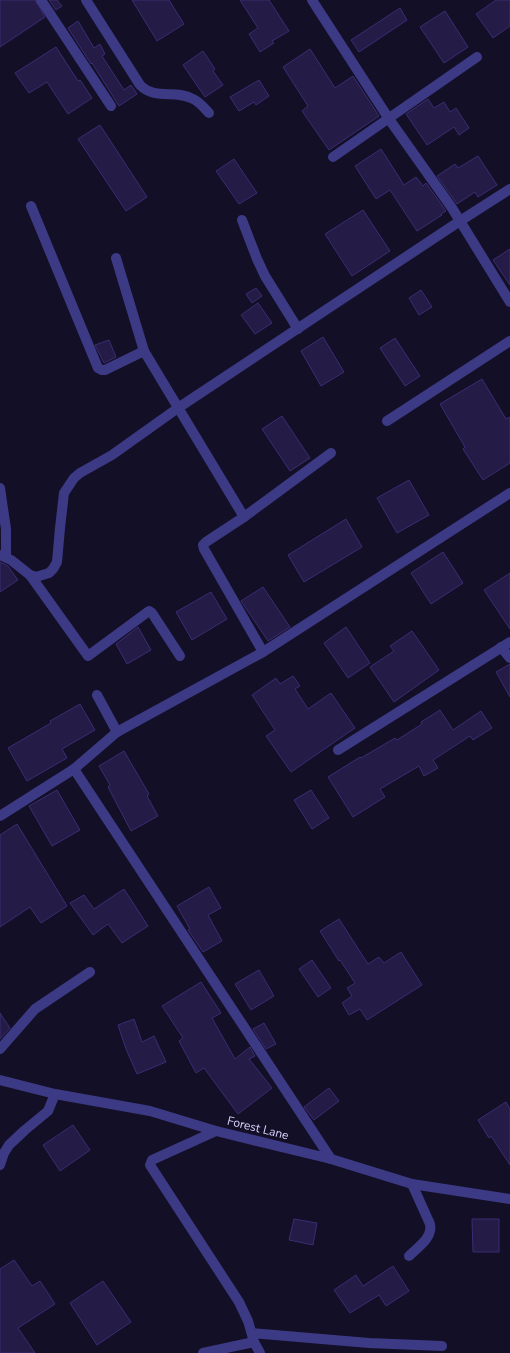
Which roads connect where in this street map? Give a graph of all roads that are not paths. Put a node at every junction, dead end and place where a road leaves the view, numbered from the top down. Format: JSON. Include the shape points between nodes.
{"nodes":[{"id":1,"x":41,"y":0,"type":"edge"},
{"id":2,"x":86,"y":0,"type":"edge"},
{"id":3,"x":312,"y":0,"type":"edge"},
{"id":4,"x":477,"y":57,"type":"dead end"},
{"id":5,"x":111,"y":106,"type":"dead end"},
{"id":6,"x":209,"y":113,"type":"dead end"},
{"id":7,"x":389,"y":119,"type":"junction"},
{"id":8,"x":333,"y":157,"type":"dead end"},
{"id":9,"x":510,"y":189,"type":"edge"},
{"id":10,"x":31,"y":206,"type":"dead end"},
{"id":11,"x":242,"y":220,"type":"dead end"},
{"id":12,"x":460,"y":221,"type":"junction"},
{"id":13,"x":116,"y":258,"type":"dead end"},
{"id":14,"x":510,"y":302,"type":"edge"},
{"id":15,"x":298,"y":329,"type":"junction"},
{"id":16,"x":510,"y":341,"type":"edge"},
{"id":17,"x":144,"y":351,"type":"junction"},
{"id":18,"x":178,"y":408,"type":"junction"},
{"id":19,"x":387,"y":421,"type":"dead end"},
{"id":20,"x":331,"y":453,"type":"dead end"},
{"id":21,"x":0,"y":488,"type":"edge"},
{"id":22,"x":510,"y":493,"type":"edge"},
{"id":23,"x":244,"y":517,"type":"junction"},
{"id":24,"x":3,"y":556,"type":"edge"},
{"id":25,"x":30,"y":575,"type":"junction"},
{"id":26,"x":506,"y":644,"type":"edge"},
{"id":27,"x":263,"y":652,"type":"junction"},
{"id":28,"x":180,"y":656,"type":"dead end"},
{"id":29,"x":510,"y":658,"type":"edge"},
{"id":30,"x":97,"y":695,"type":"dead end"},
{"id":31,"x":117,"y":732,"type":"junction"},
{"id":32,"x":338,"y":750,"type":"dead end"},
{"id":33,"x":74,"y":769,"type":"junction"},
{"id":34,"x":0,"y":816,"type":"edge"},
{"id":35,"x":90,"y":972,"type":"dead end"},
{"id":36,"x":0,"y":1049,"type":"edge"},
{"id":37,"x":0,"y":1080,"type":"edge"},
{"id":38,"x":56,"y":1094,"type":"junction"},
{"id":39,"x":216,"y":1131,"type":"junction"},
{"id":40,"x":331,"y":1159,"type":"junction"},
{"id":41,"x":0,"y":1165,"type":"edge"},
{"id":42,"x":412,"y":1184,"type":"junction"},
{"id":43,"x":510,"y":1199,"type":"edge"},
{"id":44,"x":409,"y":1256,"type":"dead end"},
{"id":45,"x":253,"y":1338,"type":"junction"},
{"id":46,"x":442,"y":1346,"type":"dead end"},
{"id":47,"x":203,"y":1353,"type":"edge"},
{"id":48,"x":260,"y":1353,"type":"edge"}],
"edges":[{"from":1,"to":5,"type":"street"},
{"from":2,"to":6,"type":"street","via":[[145,90],[150,93],[193,98]]},
{"from":3,"to":7,"type":"street"},
{"from":4,"to":7,"type":"street"},
{"from":7,"to":8,"type":"street"},
{"from":7,"to":12,"type":"street"},
{"from":9,"to":12,"type":"street"},
{"from":10,"to":17,"type":"street","via":[[98,368],[105,370]]},
{"from":11,"to":15,"type":"street","via":[[261,268]]},
{"from":12,"to":14,"type":"street"},
{"from":12,"to":15,"type":"street"},
{"from":13,"to":17,"type":"street"},
{"from":15,"to":18,"type":"street"},
{"from":16,"to":19,"type":"street"},
{"from":17,"to":18,"type":"street"},
{"from":18,"to":23,"type":"street"},
{"from":18,"to":25,"type":"street","via":[[112,455],[74,478],[64,493],[56,565],[48,574],[36,577]]},
{"from":20,"to":23,"type":"street"},
{"from":21,"to":24,"type":"street","via":[[6,529]]},
{"from":22,"to":27,"type":"street"},
{"from":23,"to":27,"type":"street","via":[[206,542],[203,547]]},
{"from":24,"to":25,"type":"street"},
{"from":25,"to":28,"type":"street","via":[[88,656],[149,611]]},
{"from":26,"to":29,"type":"street"},
{"from":26,"to":32,"type":"street"},
{"from":27,"to":31,"type":"street"},
{"from":30,"to":31,"type":"street"},
{"from":31,"to":33,"type":"street"},
{"from":33,"to":34,"type":"street"},
{"from":33,"to":40,"type":"street"},
{"from":35,"to":36,"type":"street","via":[[36,1010]]},
{"from":37,"to":38,"type":"street","name":"Forest Lane"},
{"from":38,"to":39,"type":"street","name":"Forest Lane","via":[[150,1111]]},
{"from":38,"to":41,"type":"street","via":[[48,1111],[10,1145]]},
{"from":39,"to":40,"type":"street","name":"Forest Lane"},
{"from":39,"to":45,"type":"street","via":[[152,1160],[150,1165],[231,1289],[245,1314]]},
{"from":40,"to":42,"type":"street","name":"Forest Lane"},
{"from":42,"to":43,"type":"street","name":"Forest Lane"},
{"from":42,"to":44,"type":"street","via":[[431,1230],[427,1239]]},
{"from":45,"to":46,"type":"street"},
{"from":45,"to":47,"type":"street"},
{"from":45,"to":48,"type":"street"}]}
